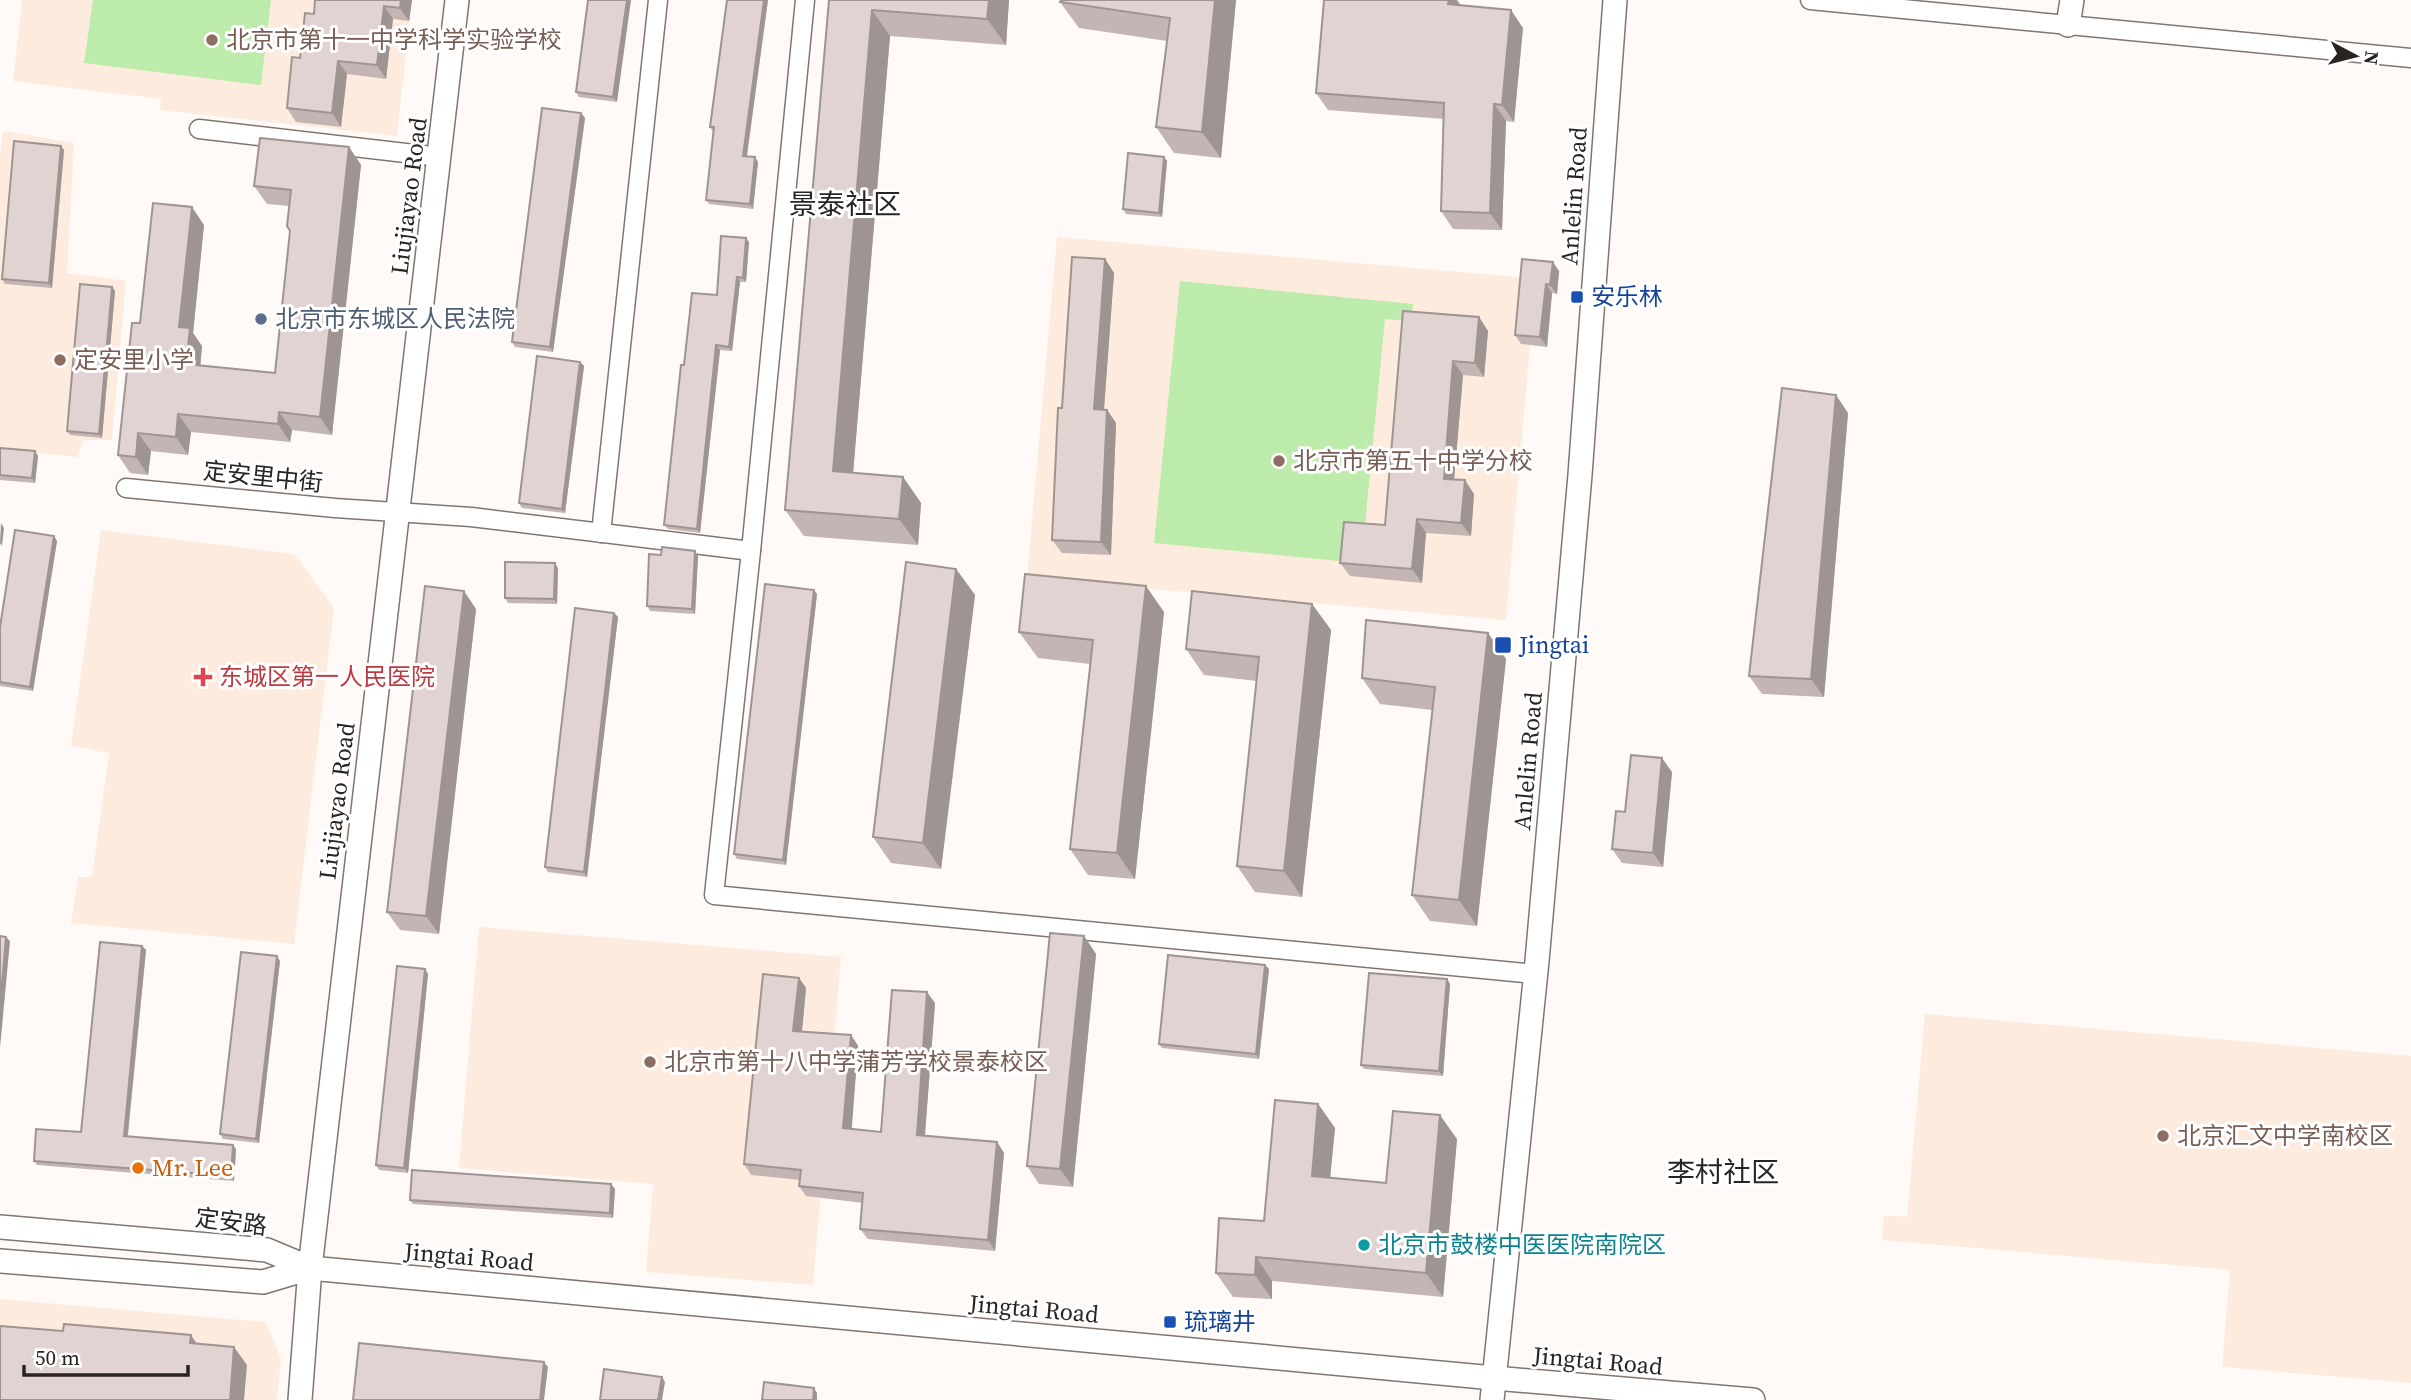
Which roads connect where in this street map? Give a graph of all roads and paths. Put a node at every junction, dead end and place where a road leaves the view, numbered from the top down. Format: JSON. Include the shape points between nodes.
{"nodes":[{"id":1,"x":457,"y":0,"type":"edge"},
{"id":2,"x":657,"y":0,"type":"edge"},
{"id":3,"x":805,"y":0,"type":"edge"},
{"id":4,"x":1615,"y":0,"type":"edge"},
{"id":5,"x":1810,"y":0,"type":"edge"},
{"id":6,"x":2072,"y":0,"type":"edge"},
{"id":7,"x":2068,"y":25,"type":"junction"},
{"id":8,"x":2411,"y":58,"type":"edge"},
{"id":9,"x":200,"y":129,"type":"dead end"},
{"id":10,"x":440,"y":157,"type":"junction"},
{"id":11,"x":126,"y":488,"type":"dead end"},
{"id":12,"x":396,"y":511,"type":"junction"},
{"id":13,"x":601,"y":533,"type":"junction"},
{"id":14,"x":751,"y":551,"type":"junction"},
{"id":15,"x":1535,"y":974,"type":"junction"},
{"id":16,"x":0,"y":1227,"type":"edge"},
{"id":17,"x":0,"y":1261,"type":"edge"},
{"id":18,"x":310,"y":1268,"type":"junction"},
{"id":19,"x":1493,"y":1389,"type":"edge"},
{"id":20,"x":300,"y":1400,"type":"edge"},
{"id":21,"x":1753,"y":1400,"type":"edge"}],
"edges":[{"from":1,"to":10,"type":"street","name":"Liujiayao Road"},
{"from":2,"to":13,"type":"street"},
{"from":3,"to":14,"type":"street"},
{"from":4,"to":15,"type":"street","name":"Anlelin Road","via":[[1580,475]]},
{"from":5,"to":7,"type":"street"},
{"from":6,"to":7,"type":"street"},
{"from":7,"to":8,"type":"street"},
{"from":9,"to":10,"type":"street"},
{"from":10,"to":12,"type":"street","name":"Liujiayao Road"},
{"from":11,"to":12,"type":"street","name":"定安里中街"},
{"from":12,"to":13,"type":"street","name":"定安里中街"},
{"from":12,"to":18,"type":"street","name":"Liujiayao Road"},
{"from":13,"to":14,"type":"street","name":"定安里中街"},
{"from":14,"to":15,"type":"street","via":[[714,895]]},
{"from":15,"to":19,"type":"street","name":"Anlelin Road"},
{"from":16,"to":18,"type":"street","name":"定安路","via":[[267,1250]]},
{"from":17,"to":18,"type":"street","via":[[263,1282]]},
{"from":18,"to":19,"type":"street","name":"Jingtai Road"},
{"from":18,"to":20,"type":"street","name":"Liujiayao Road"},
{"from":19,"to":21,"type":"street","name":"Jingtai Road"}]}
